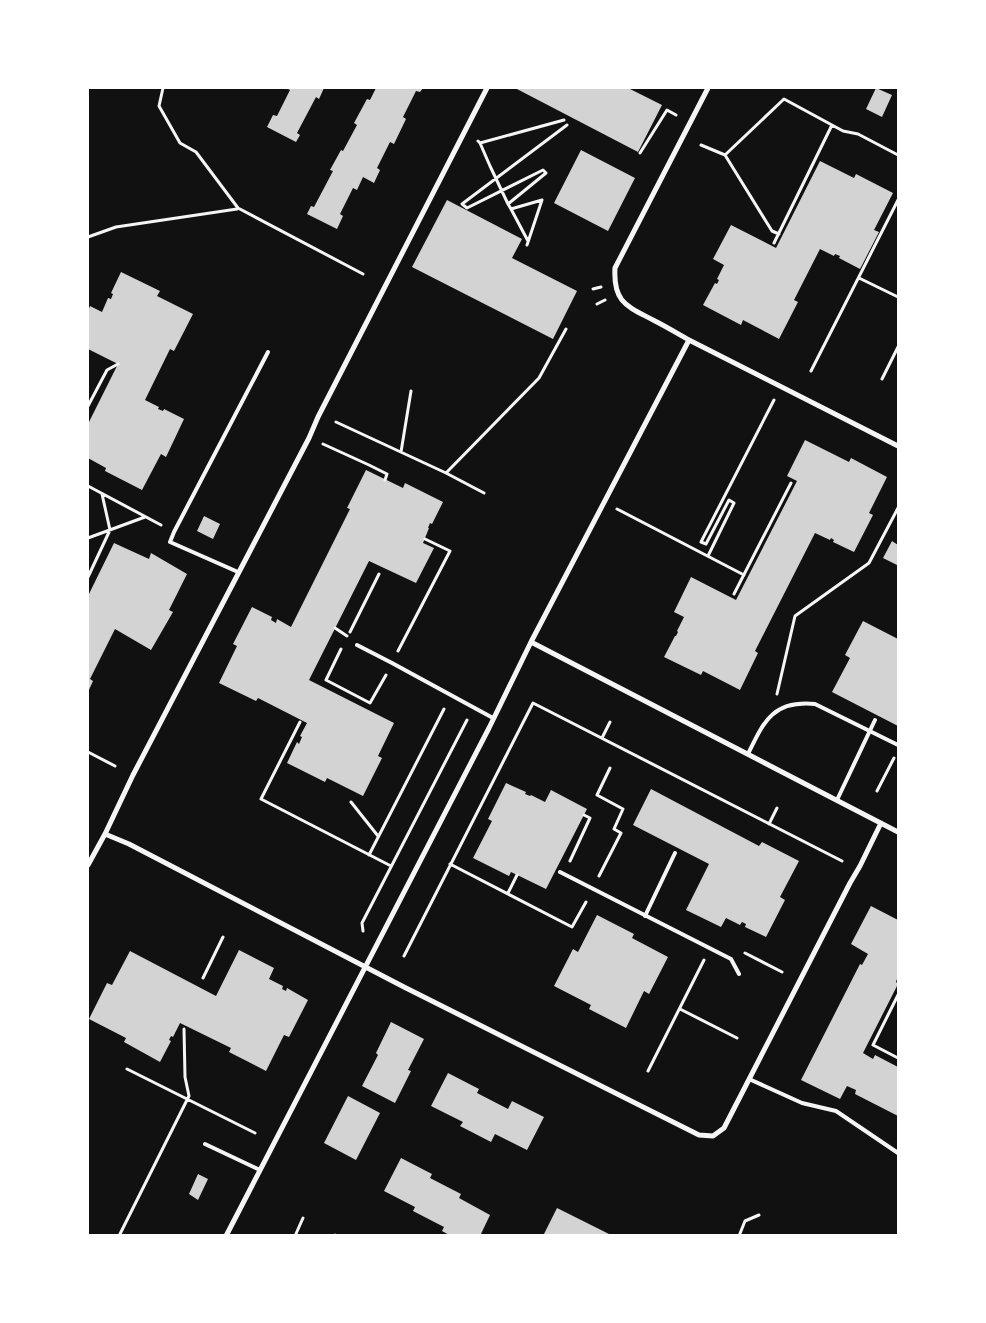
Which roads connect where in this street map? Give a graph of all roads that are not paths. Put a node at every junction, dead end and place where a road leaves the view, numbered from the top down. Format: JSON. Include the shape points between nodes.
{"nodes":[{"id":1,"x":487,"y":88,"type":"edge"},
{"id":2,"x":708,"y":88,"type":"edge"},
{"id":3,"x":689,"y":340,"type":"junction"},
{"id":4,"x":268,"y":352,"type":"dead end"},
{"id":5,"x":898,"y":446,"type":"edge"},
{"id":6,"x":238,"y":572,"type":"junction"},
{"id":7,"x":531,"y":642,"type":"junction"},
{"id":8,"x":357,"y":645,"type":"dead end"},
{"id":9,"x":494,"y":718,"type":"junction"},
{"id":10,"x":875,"y":720,"type":"dead end"},
{"id":11,"x":870,"y":731,"type":"junction"},
{"id":12,"x":898,"y":745,"type":"edge"},
{"id":13,"x":748,"y":754,"type":"junction"},
{"id":14,"x":836,"y":800,"type":"junction"},
{"id":15,"x":881,"y":823,"type":"junction"},
{"id":16,"x":898,"y":832,"type":"edge"},
{"id":17,"x":105,"y":834,"type":"junction"},
{"id":18,"x":675,"y":853,"type":"dead end"},
{"id":19,"x":88,"y":865,"type":"edge"},
{"id":20,"x":560,"y":872,"type":"dead end"},
{"id":21,"x":645,"y":916,"type":"junction"},
{"id":22,"x":365,"y":966,"type":"junction"},
{"id":23,"x":739,"y":974,"type":"dead end"},
{"id":24,"x":749,"y":1079,"type":"junction"},
{"id":25,"x":205,"y":1144,"type":"dead end"},
{"id":26,"x":898,"y":1153,"type":"edge"},
{"id":27,"x":260,"y":1170,"type":"junction"},
{"id":28,"x":226,"y":1236,"type":"edge"}],
"edges":[{"from":1,"to":6,"type":"street"},
{"from":2,"to":3,"type":"street","via":[[616,268],[615,280],[617,292],[628,307]]},
{"from":3,"to":5,"type":"street"},
{"from":3,"to":7,"type":"street"},
{"from":4,"to":6,"type":"lane","via":[[170,542]]},
{"from":6,"to":17,"type":"street"},
{"from":7,"to":9,"type":"street"},
{"from":7,"to":13,"type":"street"},
{"from":8,"to":9,"type":"lane"},
{"from":9,"to":22,"type":"street"},
{"from":10,"to":11,"type":"lane"},
{"from":11,"to":12,"type":"lane"},
{"from":11,"to":13,"type":"lane","via":[[815,704],[802,703],[775,711],[765,721]]},
{"from":11,"to":14,"type":"lane"},
{"from":13,"to":14,"type":"street"},
{"from":14,"to":15,"type":"street"},
{"from":15,"to":16,"type":"street"},
{"from":15,"to":24,"type":"street"},
{"from":17,"to":19,"type":"street"},
{"from":17,"to":22,"type":"street"},
{"from":18,"to":21,"type":"lane"},
{"from":20,"to":21,"type":"lane"},
{"from":21,"to":23,"type":"lane","via":[[731,959]]},
{"from":22,"to":24,"type":"street","via":[[699,1135],[713,1136],[724,1128]]},
{"from":22,"to":27,"type":"street"},
{"from":24,"to":26,"type":"lane","via":[[802,1103],[836,1111]]},
{"from":25,"to":27,"type":"lane"},
{"from":27,"to":28,"type":"street"}]}
